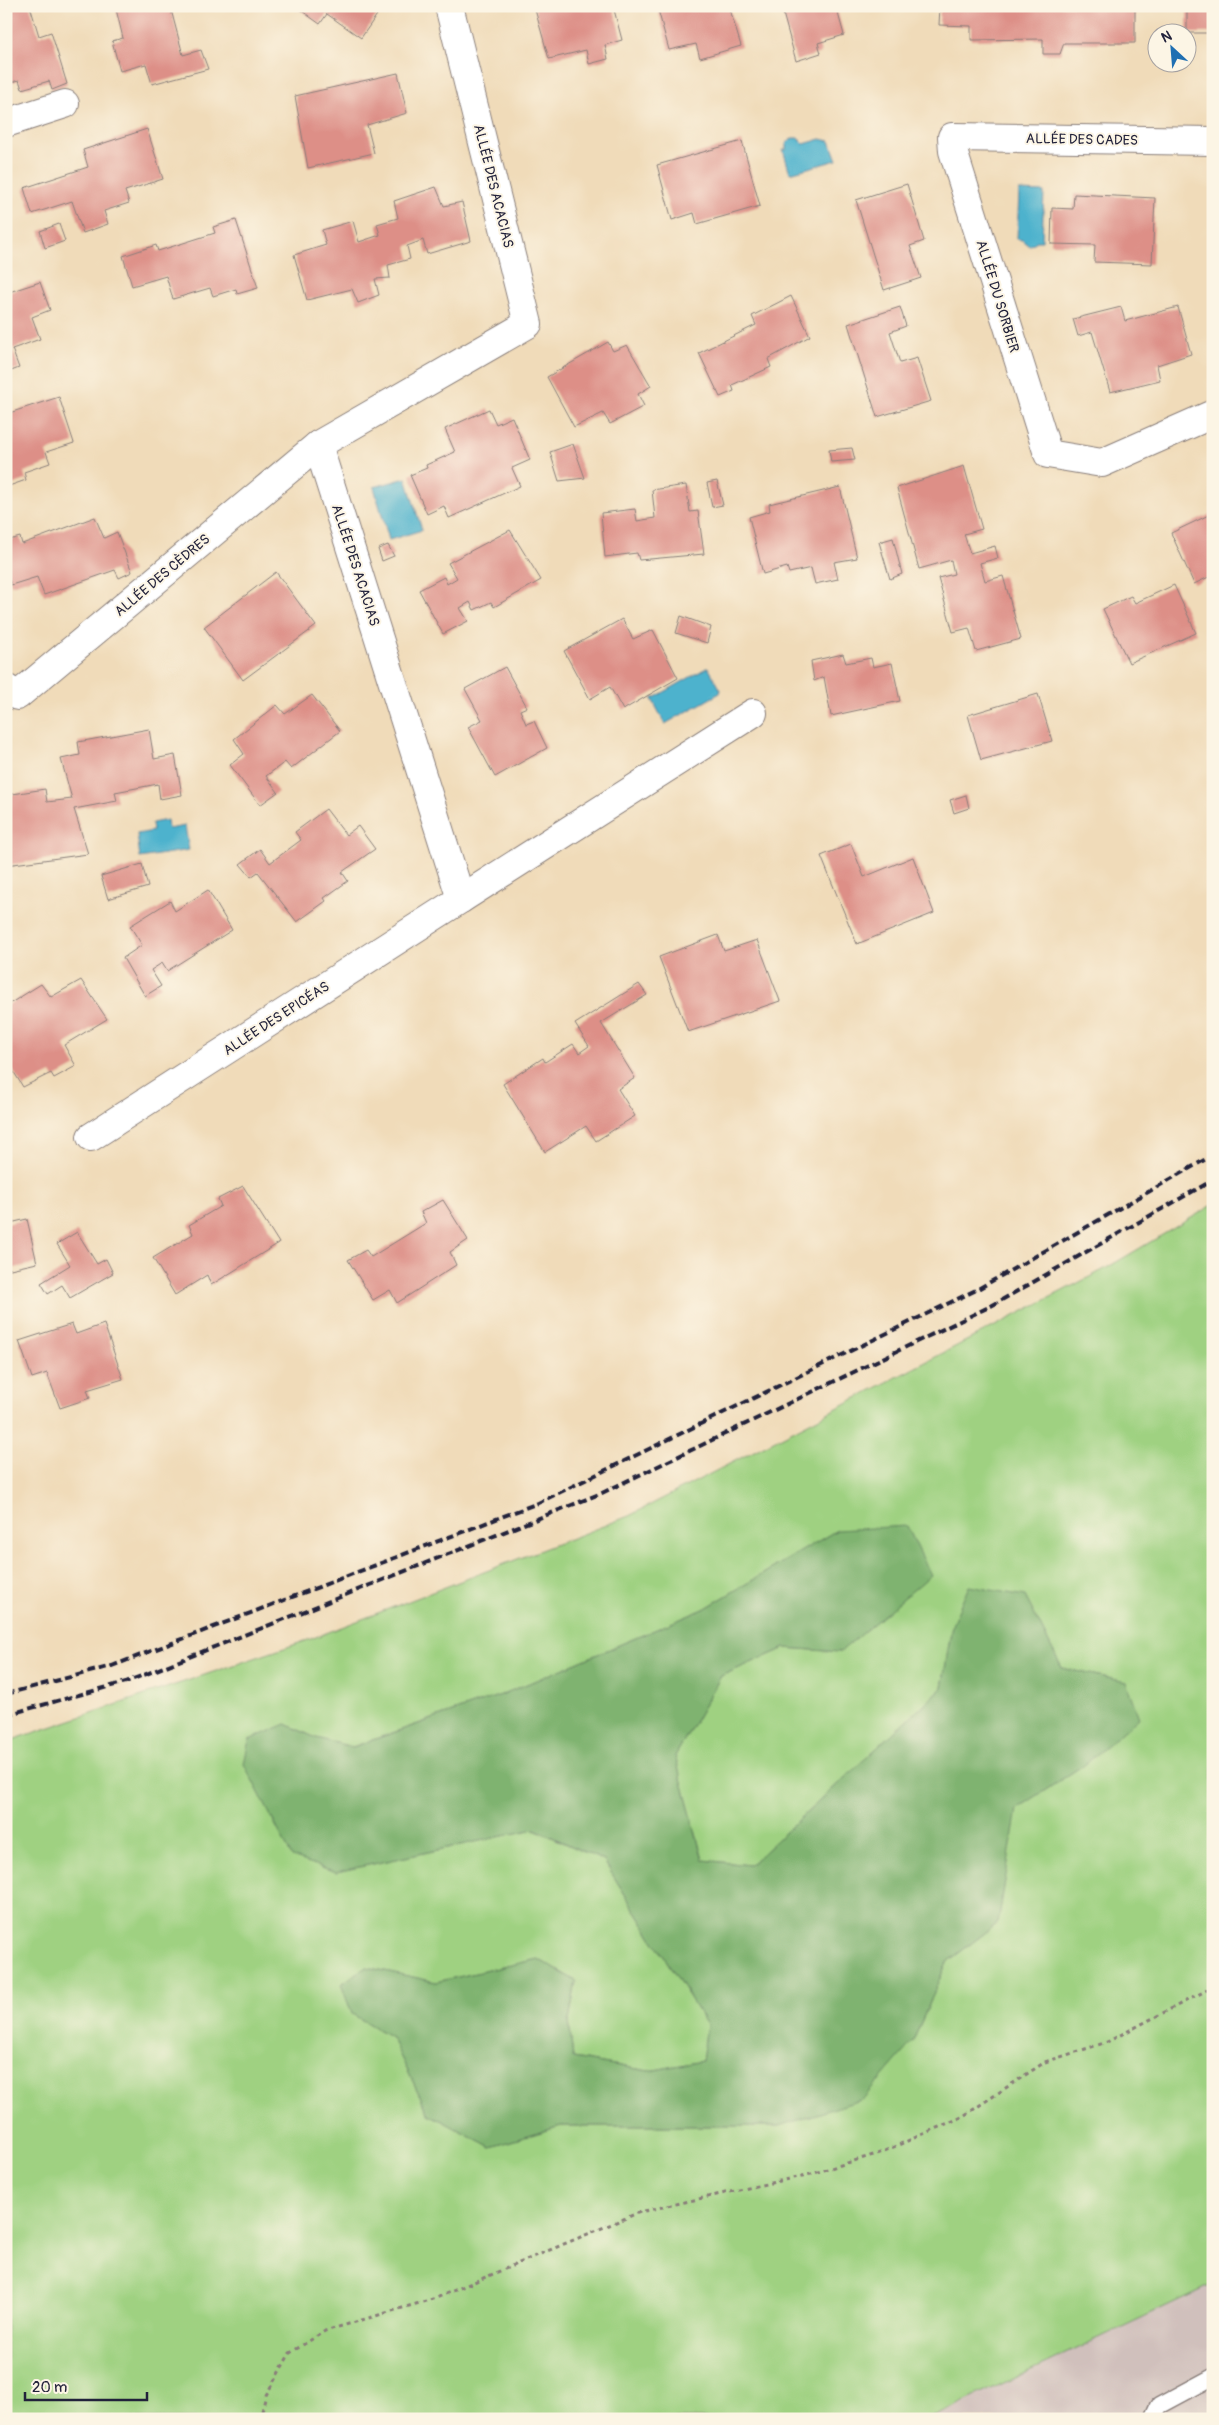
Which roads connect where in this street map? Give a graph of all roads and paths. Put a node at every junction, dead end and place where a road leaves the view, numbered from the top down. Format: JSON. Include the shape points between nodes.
{"nodes":[{"id":1,"x":449,"y":6,"type":"edge"},
{"id":2,"x":65,"y":104,"type":"dead end"},
{"id":3,"x":6,"y":123,"type":"edge"},
{"id":4,"x":952,"y":138,"type":"joint"},
{"id":5,"x":1213,"y":141,"type":"edge"},
{"id":6,"x":1213,"y":414,"type":"edge"},
{"id":7,"x":318,"y":445,"type":"junction"},
{"id":8,"x":6,"y":688,"type":"edge"},
{"id":9,"x":753,"y":713,"type":"dead end"},
{"id":10,"x":461,"y":899,"type":"junction"},
{"id":11,"x":91,"y":1137,"type":"dead end"},
{"id":12,"x":1213,"y":1987,"type":"edge"},
{"id":13,"x":1213,"y":2377,"type":"edge"},
{"id":14,"x":260,"y":2419,"type":"edge"},
{"id":15,"x":1153,"y":2419,"type":"edge"}],
"edges":[{"from":1,"to":7,"type":"street","name":"ALLÉE DES ACACIAS","via":[[528,324]]},
{"from":2,"to":3,"type":"street"},
{"from":4,"to":5,"type":"street","name":"ALLÉE DES CADES"},
{"from":4,"to":6,"type":"street","name":"ALLÉE DU SORBIER","via":[[953,152],[1048,454],[1102,463]]},
{"from":7,"to":8,"type":"street","name":"ALLÉE DES CÈDRES","via":[[17,696]]},
{"from":7,"to":10,"type":"street","name":"ALLÉE DES ACACIAS"},
{"from":9,"to":10,"type":"street"},
{"from":10,"to":11,"type":"street","name":"ALLÉE DES EPICÉAS"},
{"from":12,"to":14,"type":"path","via":[[1107,2042],[1046,2062],[962,2117],[880,2153],[811,2174],[640,2212],[436,2298],[324,2331],[290,2353],[266,2395]]},
{"from":13,"to":15,"type":"lane","via":[[1159,2406]]}]}
